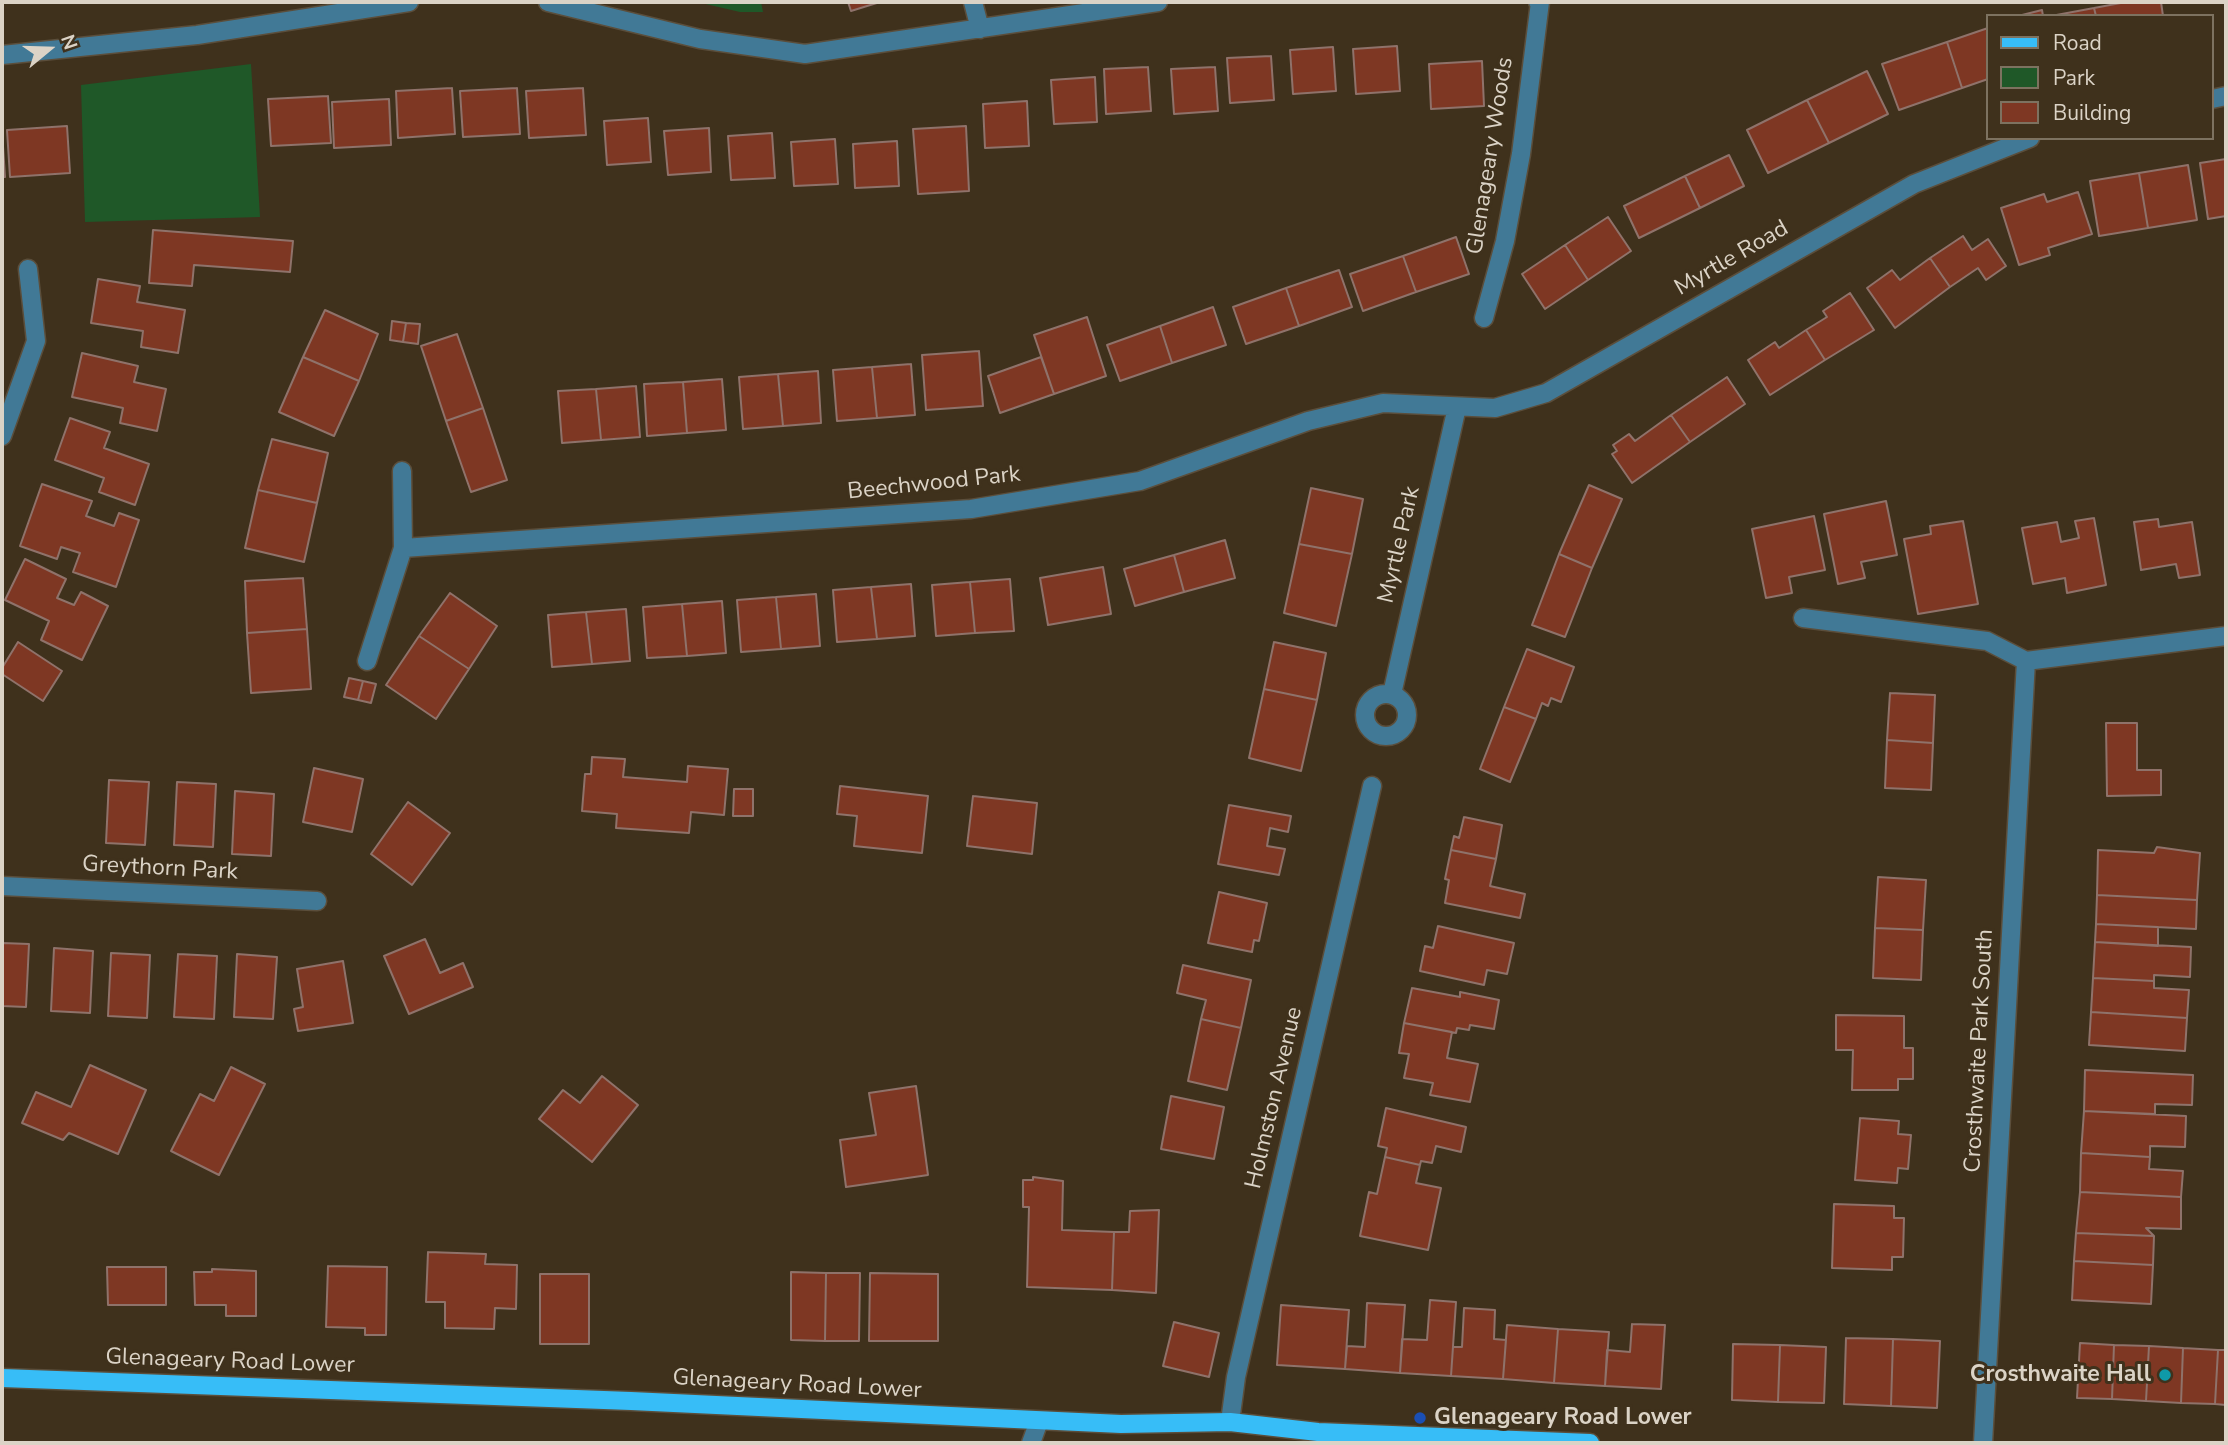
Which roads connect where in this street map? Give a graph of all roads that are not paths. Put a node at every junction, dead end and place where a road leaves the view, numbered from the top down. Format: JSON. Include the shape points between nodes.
{"nodes":[{"id":1,"x":409,"y":2,"type":"edge"},
{"id":2,"x":548,"y":2,"type":"edge"},
{"id":3,"x":973,"y":2,"type":"edge"},
{"id":4,"x":1158,"y":2,"type":"edge"},
{"id":5,"x":1538,"y":2,"type":"edge"},
{"id":6,"x":980,"y":29,"type":"junction"},
{"id":7,"x":2,"y":55,"type":"edge"},
{"id":8,"x":2025,"y":140,"type":"edge"},
{"id":9,"x":27,"y":269,"type":"dead end"},
{"id":10,"x":1484,"y":318,"type":"dead end"},
{"id":11,"x":1457,"y":407,"type":"junction"},
{"id":12,"x":2,"y":436,"type":"edge"},
{"id":13,"x":402,"y":471,"type":"dead end"},
{"id":14,"x":402,"y":548,"type":"junction"},
{"id":15,"x":1803,"y":618,"type":"dead end"},
{"id":16,"x":2226,"y":636,"type":"edge"},
{"id":17,"x":2025,"y":661,"type":"junction"},
{"id":18,"x":367,"y":662,"type":"dead end"},
{"id":19,"x":1392,"y":694,"type":"dead end"},
{"id":20,"x":1372,"y":786,"type":"dead end"},
{"id":21,"x":2,"y":886,"type":"edge"},
{"id":22,"x":317,"y":901,"type":"dead end"},
{"id":23,"x":2,"y":1378,"type":"edge"},
{"id":24,"x":1039,"y":1421,"type":"junction"},
{"id":25,"x":1230,"y":1422,"type":"junction"},
{"id":26,"x":1031,"y":1443,"type":"edge"},
{"id":27,"x":1590,"y":1443,"type":"edge"},
{"id":28,"x":1983,"y":1443,"type":"edge"}],
"edges":[{"from":1,"to":7,"type":"street","via":[[197,35]]},
{"from":2,"to":6,"type":"street","via":[[700,39],[805,54]]},
{"from":3,"to":6,"type":"street"},
{"from":4,"to":6,"type":"street"},
{"from":5,"to":10,"type":"street","name":"Glenageary Woods","via":[[1521,154]]},
{"from":8,"to":11,"type":"street","name":"Myrtle Road","via":[[1914,184],[1546,393],[1496,408]]},
{"from":9,"to":12,"type":"street","via":[[36,341]]},
{"from":11,"to":14,"type":"street","name":"Beechwood Park","via":[[1383,403],[1308,421],[1140,481],[971,509]]},
{"from":11,"to":19,"type":"street","name":"Myrtle Park"},
{"from":13,"to":14,"type":"street"},
{"from":14,"to":18,"type":"street"},
{"from":15,"to":17,"type":"street","via":[[1987,641]]},
{"from":16,"to":17,"type":"street"},
{"from":17,"to":28,"type":"street","name":"Crosthwaite Park South"},
{"from":20,"to":25,"type":"street","name":"Holmston Avenue","via":[[1236,1377]]},
{"from":21,"to":22,"type":"street","name":"Greythorn Park"},
{"from":23,"to":24,"type":"main road","name":"Glenageary Road Lower"},
{"from":24,"to":25,"type":"main road","name":"Glenageary Road Lower"},
{"from":24,"to":26,"type":"street"},
{"from":25,"to":27,"type":"main road","name":"Glenageary Road Lower","via":[[1318,1432]]}]}
